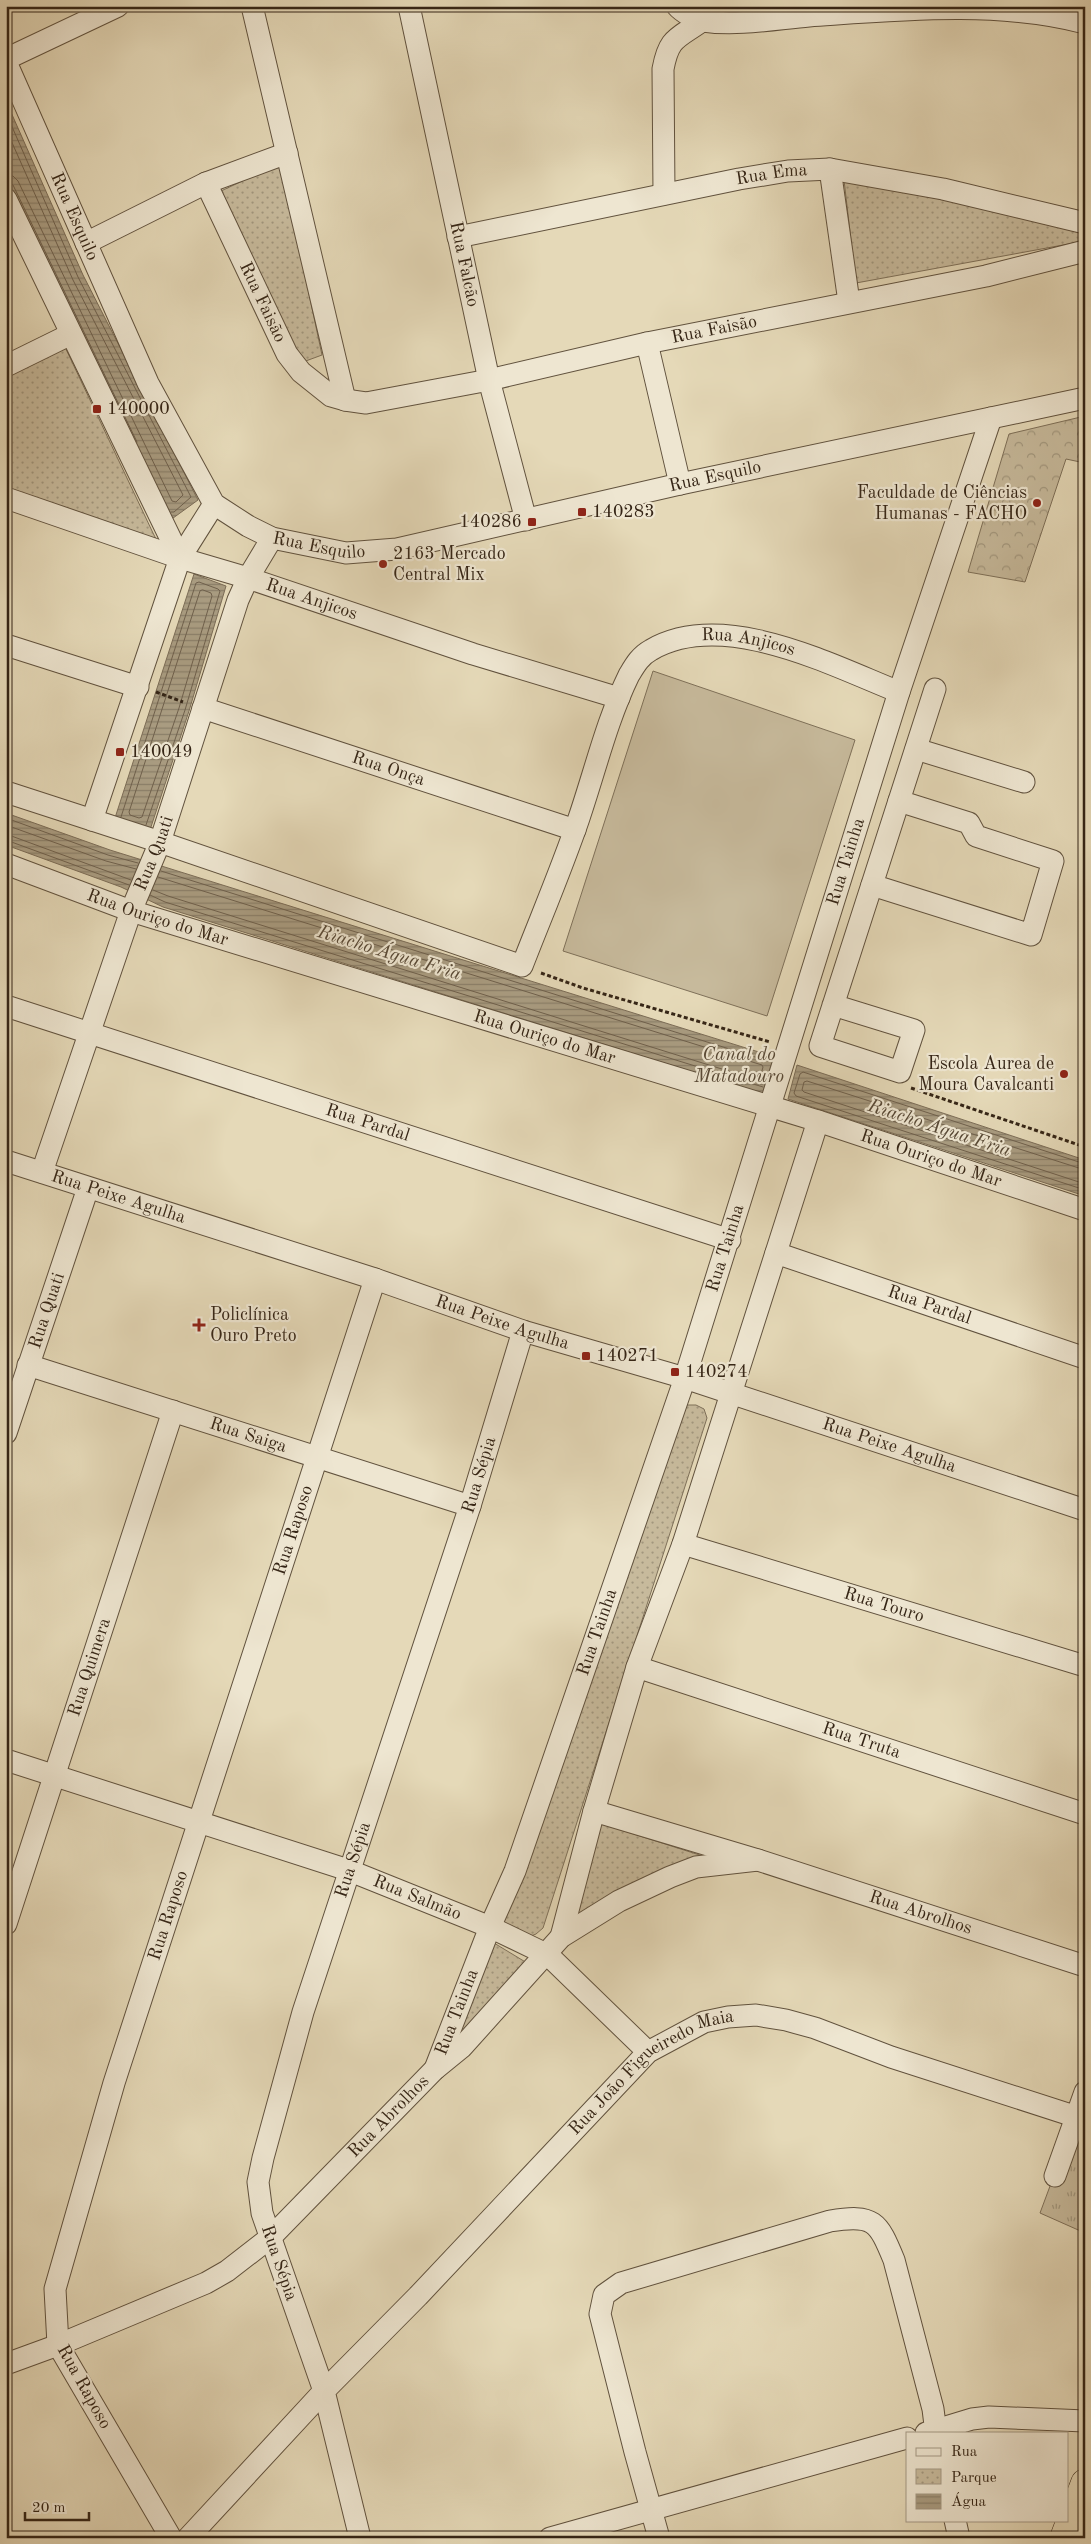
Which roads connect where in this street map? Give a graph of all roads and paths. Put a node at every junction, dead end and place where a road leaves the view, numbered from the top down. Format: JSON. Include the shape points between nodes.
{"nodes":[{"id":1,"x":118,"y":6,"type":"edge"},
{"id":2,"x":252,"y":6,"type":"edge"},
{"id":3,"x":409,"y":6,"type":"edge"},
{"id":4,"x":678,"y":6,"type":"edge"},
{"id":5,"x":702,"y":21,"type":"junction"},
{"id":6,"x":1085,"y":23,"type":"edge"},
{"id":7,"x":6,"y":60,"type":"edge"},
{"id":8,"x":287,"y":153,"type":"junction"},
{"id":9,"x":830,"y":169,"type":"junction"},
{"id":10,"x":206,"y":183,"type":"junction"},
{"id":11,"x":664,"y":194,"type":"junction"},
{"id":12,"x":8,"y":207,"type":"edge"},
{"id":13,"x":1085,"y":223,"type":"edge"},
{"id":14,"x":458,"y":237,"type":"junction"},
{"id":15,"x":86,"y":242,"type":"junction"},
{"id":16,"x":1085,"y":251,"type":"edge"},
{"id":17,"x":849,"y":302,"type":"junction"},
{"id":18,"x":71,"y":334,"type":"junction"},
{"id":19,"x":647,"y":343,"type":"junction"},
{"id":20,"x":6,"y":366,"type":"edge"},
{"id":21,"x":489,"y":380,"type":"junction"},
{"id":22,"x":1085,"y":398,"type":"edge"},
{"id":23,"x":345,"y":400,"type":"junction"},
{"id":24,"x":991,"y":418,"type":"junction"},
{"id":25,"x":680,"y":484,"type":"junction"},
{"id":26,"x":6,"y":498,"type":"edge"},
{"id":27,"x":214,"y":504,"type":"junction"},
{"id":28,"x":526,"y":520,"type":"junction"},
{"id":29,"x":272,"y":538,"type":"junction"},
{"id":30,"x":180,"y":558,"type":"junction"},
{"id":31,"x":248,"y":578,"type":"junction"},
{"id":32,"x":6,"y":645,"type":"edge"},
{"id":33,"x":936,"y":689,"type":"dead end"},
{"id":34,"x":147,"y":690,"type":"junction"},
{"id":35,"x":899,"y":692,"type":"junction"},
{"id":36,"x":619,"y":698,"type":"junction"},
{"id":37,"x":198,"y":706,"type":"junction"},
{"id":38,"x":916,"y":749,"type":"junction"},
{"id":39,"x":1024,"y":782,"type":"dead end"},
{"id":40,"x":6,"y":792,"type":"edge"},
{"id":41,"x":899,"y":801,"type":"junction"},
{"id":42,"x":101,"y":824,"type":"junction"},
{"id":43,"x":575,"y":830,"type":"junction"},
{"id":44,"x":158,"y":844,"type":"junction"},
{"id":45,"x":6,"y":864,"type":"edge"},
{"id":46,"x":872,"y":885,"type":"junction"},
{"id":47,"x":836,"y":898,"type":"junction"},
{"id":48,"x":133,"y":906,"type":"junction"},
{"id":49,"x":864,"y":908,"type":"junction"},
{"id":50,"x":833,"y":1005,"type":"dead end"},
{"id":51,"x":6,"y":1006,"type":"edge"},
{"id":52,"x":88,"y":1033,"type":"junction"},
{"id":53,"x":772,"y":1104,"type":"junction"},
{"id":54,"x":818,"y":1121,"type":"junction"},
{"id":55,"x":6,"y":1161,"type":"edge"},
{"id":56,"x":42,"y":1172,"type":"junction"},
{"id":57,"x":88,"y":1188,"type":"junction"},
{"id":58,"x":1085,"y":1210,"type":"edge"},
{"id":59,"x":730,"y":1240,"type":"junction"},
{"id":60,"x":776,"y":1254,"type":"junction"},
{"id":61,"x":375,"y":1279,"type":"junction"},
{"id":62,"x":523,"y":1331,"type":"junction"},
{"id":63,"x":1085,"y":1358,"type":"edge"},
{"id":64,"x":28,"y":1365,"type":"junction"},
{"id":65,"x":685,"y":1378,"type":"junction"},
{"id":66,"x":729,"y":1394,"type":"junction"},
{"id":67,"x":173,"y":1411,"type":"junction"},
{"id":68,"x":6,"y":1433,"type":"edge"},
{"id":69,"x":318,"y":1457,"type":"junction"},
{"id":70,"x":470,"y":1506,"type":"junction"},
{"id":71,"x":1085,"y":1510,"type":"edge"},
{"id":72,"x":683,"y":1544,"type":"junction"},
{"id":73,"x":1085,"y":1666,"type":"edge"},
{"id":74,"x":637,"y":1668,"type":"junction"},
{"id":75,"x":6,"y":1760,"type":"edge"},
{"id":76,"x":54,"y":1774,"type":"junction"},
{"id":77,"x":594,"y":1811,"type":"junction"},
{"id":78,"x":1085,"y":1814,"type":"edge"},
{"id":79,"x":200,"y":1824,"type":"junction"},
{"id":80,"x":758,"y":1860,"type":"junction"},
{"id":81,"x":348,"y":1870,"type":"junction"},
{"id":82,"x":6,"y":1924,"type":"edge"},
{"id":83,"x":490,"y":1926,"type":"junction"},
{"id":84,"x":561,"y":1938,"type":"junction"},
{"id":85,"x":548,"y":1955,"type":"junction"},
{"id":86,"x":1085,"y":1966,"type":"edge"},
{"id":87,"x":648,"y":2052,"type":"junction"},
{"id":88,"x":435,"y":2069,"type":"junction"},
{"id":89,"x":1085,"y":2092,"type":"edge"},
{"id":90,"x":1077,"y":2117,"type":"junction"},
{"id":91,"x":1054,"y":2176,"type":"dead end"},
{"id":92,"x":271,"y":2237,"type":"junction"},
{"id":93,"x":58,"y":2345,"type":"junction"},
{"id":94,"x":6,"y":2364,"type":"edge"},
{"id":95,"x":324,"y":2391,"type":"junction"},
{"id":96,"x":1085,"y":2421,"type":"edge"},
{"id":97,"x":933,"y":2432,"type":"edge"},
{"id":98,"x":906,"y":2438,"type":"edge"},
{"id":99,"x":1085,"y":2483,"type":"edge"},
{"id":100,"x":652,"y":2510,"type":"junction"},
{"id":101,"x":955,"y":2522,"type":"edge"},
{"id":102,"x":171,"y":2538,"type":"edge"},
{"id":103,"x":188,"y":2538,"type":"edge"},
{"id":104,"x":360,"y":2538,"type":"edge"},
{"id":105,"x":550,"y":2538,"type":"edge"},
{"id":106,"x":659,"y":2538,"type":"edge"},
{"id":107,"x":959,"y":2538,"type":"edge"},
{"id":108,"x":1064,"y":2538,"type":"edge"}],
"edges":[{"from":1,"to":7,"type":"street"},
{"from":2,"to":8,"type":"street"},
{"from":3,"to":14,"type":"street","name":"Rua Falcão"},
{"from":4,"to":5,"type":"street"},
{"from":5,"to":6,"type":"street","via":[[1018,9]]},
{"from":5,"to":11,"type":"street","via":[[672,42],[666,52],[663,69]]},
{"from":7,"to":15,"type":"street","name":"Rua Esquilo"},
{"from":8,"to":10,"type":"street"},
{"from":8,"to":23,"type":"street"},
{"from":9,"to":11,"type":"street","name":"Rua Ema","via":[[788,171]]},
{"from":9,"to":13,"type":"street","name":"Rua Ema","via":[[943,190]]},
{"from":9,"to":17,"type":"street"},
{"from":10,"to":15,"type":"street"},
{"from":10,"to":23,"type":"street","name":"Rua Faisão","via":[[287,354],[301,372],[331,396]]},
{"from":11,"to":14,"type":"street","name":"Rua Ema"},
{"from":12,"to":18,"type":"street"},
{"from":14,"to":21,"type":"street","name":"Rua Falcão"},
{"from":15,"to":27,"type":"street","name":"Rua Esquilo","via":[[148,383]]},
{"from":16,"to":17,"type":"street","name":"Rua Faisão","via":[[986,276]]},
{"from":17,"to":19,"type":"street","name":"Rua Faisão"},
{"from":18,"to":20,"type":"street"},
{"from":18,"to":30,"type":"street"},
{"from":19,"to":21,"type":"street","name":"Rua Faisão"},
{"from":19,"to":25,"type":"street"},
{"from":21,"to":23,"type":"street","name":"Rua Faisão","via":[[366,403]]},
{"from":21,"to":28,"type":"street","name":"Rua Falcão"},
{"from":22,"to":24,"type":"street","name":"Rua Esquilo"},
{"from":24,"to":25,"type":"street","name":"Rua Esquilo"},
{"from":24,"to":35,"type":"street","name":"Rua Tainha"},
{"from":25,"to":28,"type":"street","name":"Rua Esquilo"},
{"from":26,"to":30,"type":"street","name":"Rua Anjicos"},
{"from":27,"to":29,"type":"street","name":"Rua Esquilo"},
{"from":27,"to":30,"type":"street"},
{"from":28,"to":29,"type":"street","name":"Rua Esquilo","via":[[397,549],[346,553]]},
{"from":29,"to":31,"type":"street","name":"Rua Quati"},
{"from":30,"to":31,"type":"street","name":"Rua Anjicos"},
{"from":30,"to":34,"type":"street"},
{"from":31,"to":36,"type":"street","name":"Rua Anjicos","via":[[473,654]]},
{"from":31,"to":37,"type":"street","name":"Rua Quati"},
{"from":32,"to":34,"type":"street"},
{"from":33,"to":38,"type":"street"},
{"from":34,"to":37,"type":"path"},
{"from":34,"to":42,"type":"street"},
{"from":35,"to":36,"type":"street","name":"Rua Anjicos","via":[[793,649],[745,637],[694,637],[665,643],[640,658]]},
{"from":35,"to":47,"type":"street","name":"Rua Tainha"},
{"from":36,"to":43,"type":"street","name":"Rua Anjicos"},
{"from":37,"to":43,"type":"street","name":"Rua Onça"},
{"from":37,"to":44,"type":"street","name":"Rua Quati"},
{"from":38,"to":39,"type":"street"},
{"from":38,"to":41,"type":"street"},
{"from":40,"to":42,"type":"street"},
{"from":41,"to":46,"type":"street"},
{"from":41,"to":46,"type":"street","via":[[969,823],[976,836],[1053,861],[1031,935]]},
{"from":42,"to":44,"type":"street"},
{"from":43,"to":44,"type":"street","name":"Rua Anjicos","via":[[522,966]]},
{"from":44,"to":48,"type":"street","name":"Rua Quati"},
{"from":45,"to":48,"type":"street","name":"Rua Ouriço do Mar"},
{"from":46,"to":49,"type":"street"},
{"from":47,"to":49,"type":"street"},
{"from":47,"to":53,"type":"street","name":"Rua Tainha"},
{"from":48,"to":52,"type":"street","name":"Rua Quati"},
{"from":48,"to":53,"type":"street","name":"Rua Ouriço do Mar"},
{"from":49,"to":50,"type":"street"},
{"from":51,"to":52,"type":"street","name":"Rua Pardal"},
{"from":52,"to":56,"type":"street","name":"Rua Quati"},
{"from":52,"to":59,"type":"street","name":"Rua Pardal"},
{"from":53,"to":54,"type":"street","name":"Rua Ouriço do Mar"},
{"from":53,"to":59,"type":"street","name":"Rua Tainha"},
{"from":54,"to":58,"type":"street","name":"Rua Ouriço do Mar"},
{"from":54,"to":60,"type":"street"},
{"from":55,"to":56,"type":"street","name":"Rua Peixe Agulha"},
{"from":56,"to":57,"type":"street","name":"Rua Peixe Agulha"},
{"from":57,"to":61,"type":"street","name":"Rua Peixe Agulha"},
{"from":57,"to":64,"type":"street","name":"Rua Quati"},
{"from":59,"to":65,"type":"street","name":"Rua Tainha"},
{"from":60,"to":63,"type":"street","name":"Rua Pardal"},
{"from":60,"to":66,"type":"street"},
{"from":61,"to":62,"type":"street","name":"Rua Peixe Agulha"},
{"from":61,"to":69,"type":"street","name":"Rua Raposo"},
{"from":62,"to":65,"type":"street","name":"Rua Peixe Agulha"},
{"from":62,"to":70,"type":"street","name":"Rua Sépia"},
{"from":64,"to":67,"type":"street","name":"Rua Saiga"},
{"from":64,"to":68,"type":"street","name":"Rua Quati"},
{"from":65,"to":66,"type":"street","name":"Rua Peixe Agulha"},
{"from":65,"to":83,"type":"street","name":"Rua Tainha","via":[[515,1871]]},
{"from":66,"to":71,"type":"street","name":"Rua Peixe Agulha"},
{"from":66,"to":72,"type":"street"},
{"from":67,"to":69,"type":"street","name":"Rua Saiga"},
{"from":67,"to":76,"type":"street","name":"Rua Quimera"},
{"from":69,"to":70,"type":"street","name":"Rua Saiga"},
{"from":69,"to":79,"type":"street","name":"Rua Raposo"},
{"from":70,"to":81,"type":"street","name":"Rua Sépia"},
{"from":72,"to":73,"type":"street","name":"Rua Touro"},
{"from":72,"to":74,"type":"street"},
{"from":74,"to":77,"type":"street"},
{"from":74,"to":78,"type":"street","name":"Rua Truta"},
{"from":75,"to":76,"type":"street","name":"Rua Salmão"},
{"from":76,"to":79,"type":"street","name":"Rua Salmão"},
{"from":76,"to":82,"type":"street","name":"Rua Quimera"},
{"from":77,"to":80,"type":"street","name":"Rua Abrolhos"},
{"from":77,"to":84,"type":"street"},
{"from":79,"to":81,"type":"street","name":"Rua Salmão"},
{"from":79,"to":93,"type":"street","name":"Rua Raposo","via":[[114,2083],[62,2260],[55,2289]]},
{"from":80,"to":84,"type":"street","name":"Rua Abrolhos","via":[[696,1867],[670,1877],[619,1901]]},
{"from":80,"to":86,"type":"street","name":"Rua Abrolhos"},
{"from":81,"to":83,"type":"street","name":"Rua Salmão"},
{"from":81,"to":92,"type":"street","name":"Rua Sépia","via":[[303,2012],[263,2158],[258,2182],[259,2199]]},
{"from":83,"to":85,"type":"street","name":"Rua Salmão"},
{"from":83,"to":88,"type":"street","name":"Rua Tainha"},
{"from":84,"to":85,"type":"street","name":"Rua Abrolhos"},
{"from":85,"to":87,"type":"street","name":"Rua Salmão"},
{"from":85,"to":88,"type":"street","name":"Rua Abrolhos","via":[[462,2047]]},
{"from":87,"to":90,"type":"street","name":"Rua João Figueiredo Maia","via":[[704,2022],[756,2015],[815,2028],[891,2057]]},
{"from":87,"to":95,"type":"street","name":"Rua João Figueiredo Maia"},
{"from":88,"to":92,"type":"street","name":"Rua Abrolhos"},
{"from":89,"to":90,"type":"street"},
{"from":90,"to":91,"type":"street"},
{"from":92,"to":93,"type":"street","name":"Rua Abrolhos","via":[[206,2283]]},
{"from":92,"to":95,"type":"street","name":"Rua Sépia"},
{"from":93,"to":94,"type":"street","name":"Rua Abrolhos"},
{"from":93,"to":102,"type":"street","name":"Rua Raposo"},
{"from":95,"to":103,"type":"street","name":"Rua João Figueiredo Maia"},
{"from":95,"to":104,"type":"street"},
{"from":96,"to":97,"type":"street","via":[[989,2417]]},
{"from":97,"to":100,"type":"street","via":[[933,2409],[894,2260],[880,2230],[873,2223],[855,2217],[830,2221],[621,2283],[604,2295],[600,2314],[634,2452]]},
{"from":98,"to":100,"type":"street"},
{"from":99,"to":108,"type":"highway"},
{"from":100,"to":105,"type":"street"},
{"from":100,"to":106,"type":"street"},
{"from":101,"to":107,"type":"street"}]}
